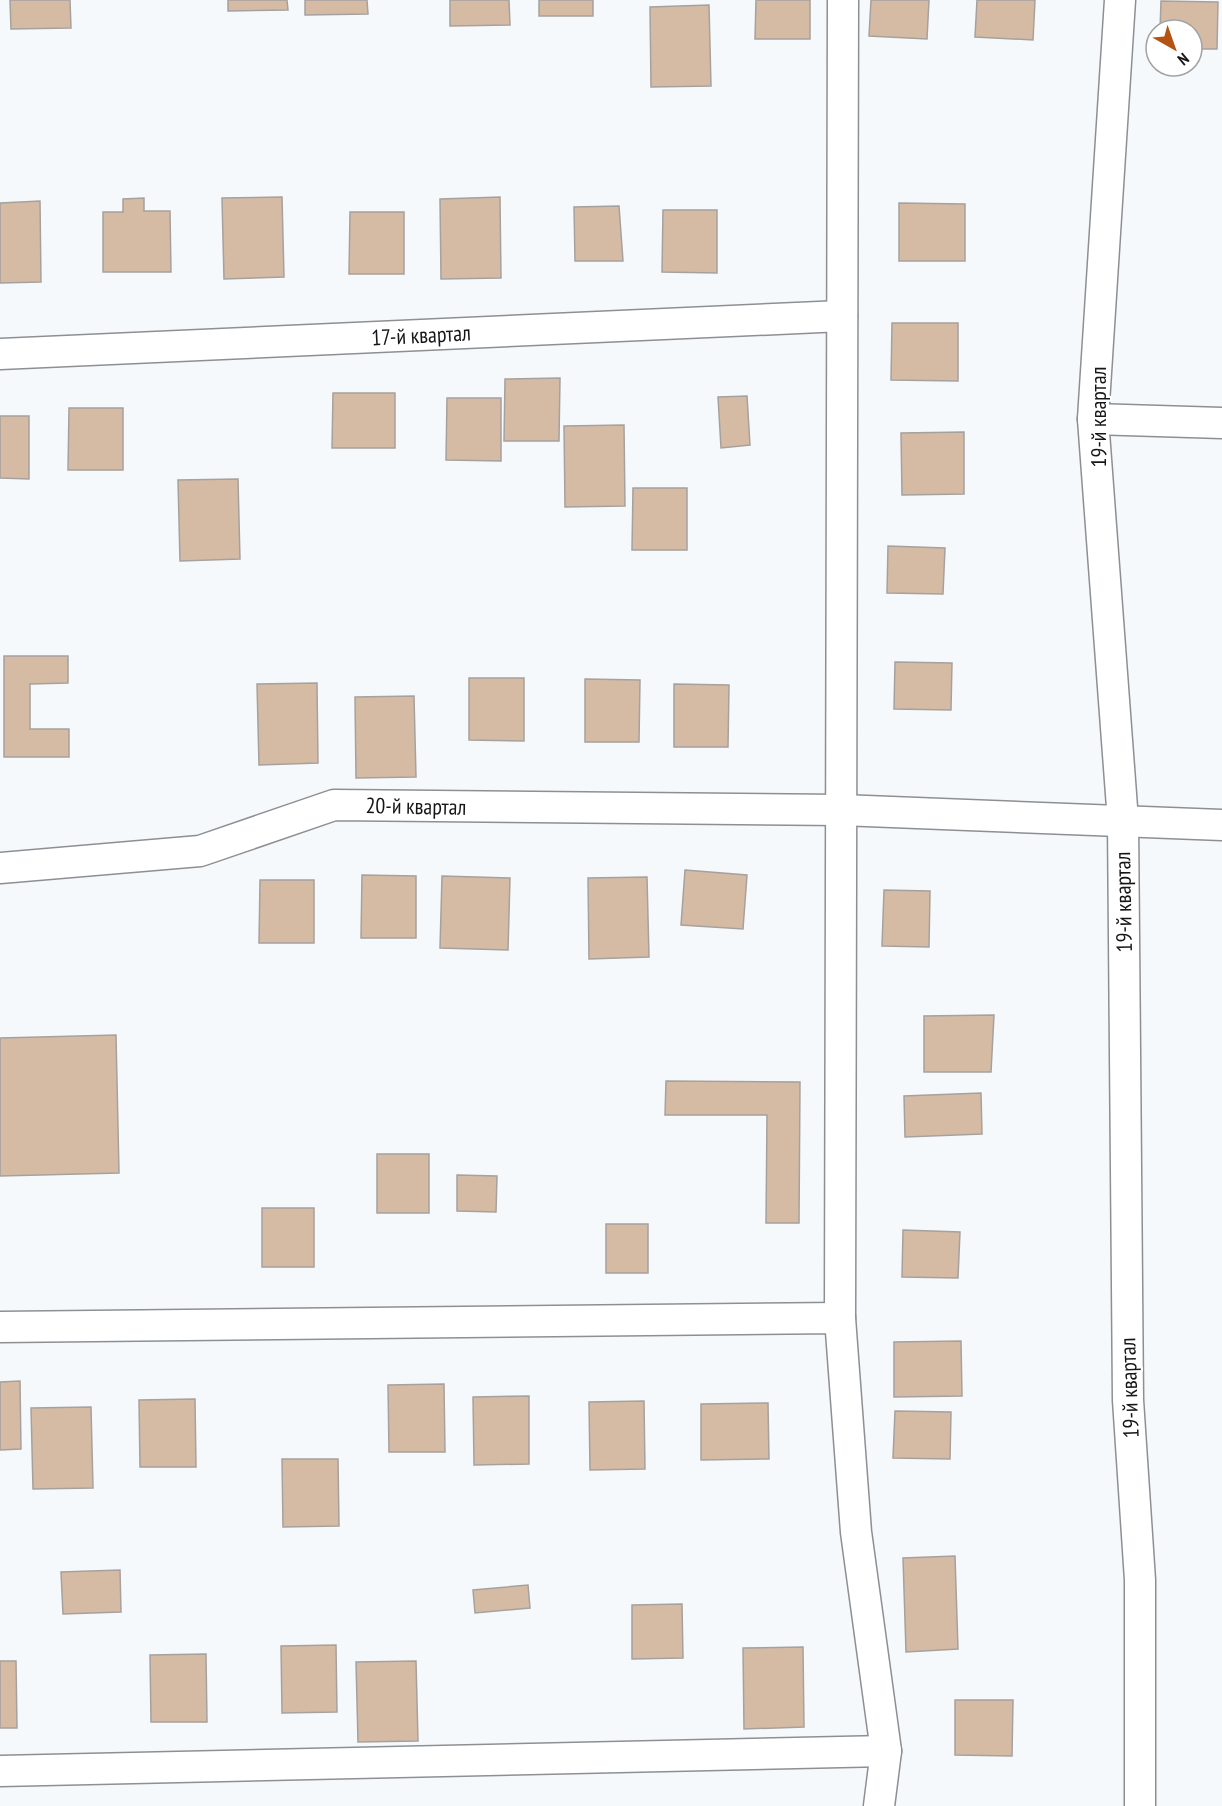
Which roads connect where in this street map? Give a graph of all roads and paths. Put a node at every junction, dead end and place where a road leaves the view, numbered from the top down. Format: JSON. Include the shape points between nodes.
{"nodes":[{"id":1,"x":843,"y":0,"type":"edge"},
{"id":2,"x":1120,"y":0,"type":"edge"},
{"id":3,"x":842,"y":316,"type":"junction"},
{"id":4,"x":0,"y":354,"type":"edge"},
{"id":5,"x":1093,"y":419,"type":"junction"},
{"id":6,"x":1222,"y":423,"type":"edge"},
{"id":7,"x":841,"y":810,"type":"junction"},
{"id":8,"x":1123,"y":821,"type":"junction"},
{"id":9,"x":1222,"y":825,"type":"edge"},
{"id":10,"x":0,"y":868,"type":"edge"},
{"id":11,"x":840,"y":1318,"type":"junction"},
{"id":12,"x":0,"y":1328,"type":"edge"},
{"id":13,"x":886,"y":1751,"type":"junction"},
{"id":14,"x":0,"y":1771,"type":"edge"},
{"id":15,"x":879,"y":1806,"type":"edge"},
{"id":16,"x":1140,"y":1806,"type":"edge"}],
"edges":[{"from":1,"to":3,"type":"street"},
{"from":2,"to":5,"type":"street","name":"19-й квартал"},
{"from":3,"to":4,"type":"street","name":"17-й квартал"},
{"from":3,"to":7,"type":"street"},
{"from":5,"to":6,"type":"street"},
{"from":5,"to":8,"type":"street","name":"19-й квартал"},
{"from":7,"to":8,"type":"street","name":"20-й квартал"},
{"from":7,"to":10,"type":"street","name":"20-й квартал","via":[[334,805],[200,851]]},
{"from":7,"to":11,"type":"street"},
{"from":8,"to":9,"type":"street","name":"20-й квартал"},
{"from":8,"to":16,"type":"street","name":"19-й квартал","via":[[1128,1400],[1140,1580]]},
{"from":11,"to":12,"type":"street"},
{"from":11,"to":13,"type":"street","via":[[856,1532]]},
{"from":13,"to":14,"type":"street"},
{"from":13,"to":15,"type":"street"}]}
